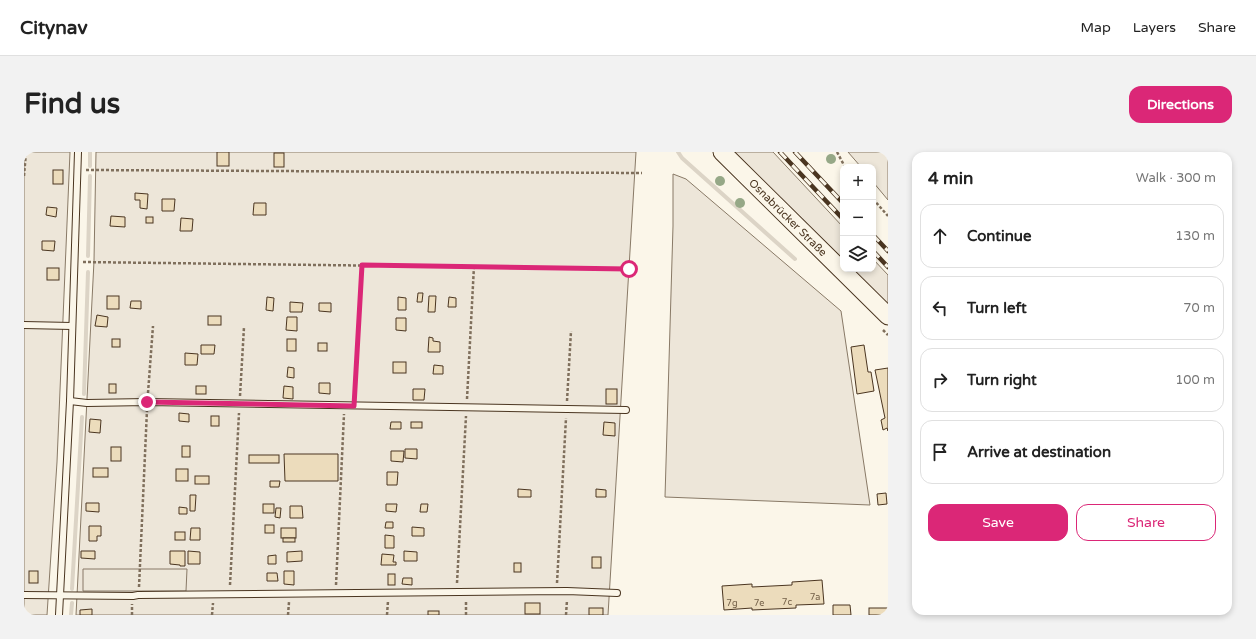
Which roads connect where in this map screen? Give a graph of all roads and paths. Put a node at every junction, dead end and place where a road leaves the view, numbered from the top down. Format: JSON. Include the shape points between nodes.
{"nodes":[{"id":1,"x":26,"y":152,"type":"edge"},
{"id":2,"x":78,"y":152,"type":"edge"},
{"id":3,"x":722,"y":152,"type":"edge"},
{"id":4,"x":837,"y":152,"type":"edge"},
{"id":5,"x":843,"y":164,"type":"edge"},
{"id":6,"x":77,"y":170,"type":"junction"},
{"id":7,"x":642,"y":173,"type":"dead end"},
{"id":8,"x":24,"y":176,"type":"edge"},
{"id":9,"x":875,"y":200,"type":"edge"},
{"id":10,"x":888,"y":216,"type":"edge"},
{"id":11,"x":74,"y":262,"type":"junction"},
{"id":12,"x":362,"y":265,"type":"junction"},
{"id":13,"x":474,"y":266,"type":"junction"},
{"id":14,"x":634,"y":269,"type":"dead end"},
{"id":15,"x":888,"y":316,"type":"edge"},
{"id":16,"x":24,"y":325,"type":"edge"},
{"id":17,"x":72,"y":326,"type":"junction"},
{"id":18,"x":153,"y":326,"type":"dead end"},
{"id":19,"x":244,"y":327,"type":"dead end"},
{"id":20,"x":571,"y":331,"type":"dead end"},
{"id":21,"x":70,"y":401,"type":"junction"},
{"id":22,"x":147,"y":402,"type":"junction"},
{"id":23,"x":239,"y":404,"type":"junction"},
{"id":24,"x":344,"y":406,"type":"junction"},
{"id":25,"x":354,"y":406,"type":"junction"},
{"id":26,"x":467,"y":408,"type":"junction"},
{"id":27,"x":566,"y":410,"type":"junction"},
{"id":28,"x":626,"y":410,"type":"dead end"},
{"id":29,"x":557,"y":591,"type":"junction"},
{"id":30,"x":567,"y":591,"type":"junction"},
{"id":31,"x":457,"y":592,"type":"junction"},
{"id":32,"x":467,"y":592,"type":"junction"},
{"id":33,"x":336,"y":593,"type":"junction"},
{"id":34,"x":388,"y":593,"type":"junction"},
{"id":35,"x":617,"y":593,"type":"dead end"},
{"id":36,"x":230,"y":594,"type":"junction"},
{"id":37,"x":138,"y":595,"type":"junction"},
{"id":38,"x":24,"y":596,"type":"edge"},
{"id":39,"x":59,"y":596,"type":"junction"},
{"id":40,"x":59,"y":615,"type":"edge"},
{"id":41,"x":387,"y":615,"type":"edge"},
{"id":42,"x":466,"y":615,"type":"edge"},
{"id":43,"x":566,"y":615,"type":"edge"}],
"edges":[{"from":1,"to":8,"type":"path"},
{"from":2,"to":6,"type":"lane"},
{"from":3,"to":15,"type":"main road","name":"Osnabrücker Straße"},
{"from":4,"to":5,"type":"path"},
{"from":6,"to":7,"type":"path"},
{"from":6,"to":11,"type":"lane"},
{"from":9,"to":10,"type":"path"},
{"from":11,"to":12,"type":"path"},
{"from":11,"to":17,"type":"lane"},
{"from":12,"to":13,"type":"path"},
{"from":12,"to":25,"type":"path"},
{"from":13,"to":14,"type":"path"},
{"from":13,"to":26,"type":"path"},
{"from":16,"to":17,"type":"lane"},
{"from":17,"to":21,"type":"lane"},
{"from":18,"to":22,"type":"path"},
{"from":19,"to":23,"type":"path"},
{"from":20,"to":27,"type":"path"},
{"from":21,"to":22,"type":"lane"},
{"from":21,"to":39,"type":"lane"},
{"from":22,"to":23,"type":"lane"},
{"from":22,"to":37,"type":"path"},
{"from":23,"to":24,"type":"lane"},
{"from":23,"to":36,"type":"path"},
{"from":24,"to":25,"type":"lane"},
{"from":24,"to":33,"type":"path"},
{"from":25,"to":26,"type":"lane"},
{"from":26,"to":27,"type":"lane"},
{"from":26,"to":31,"type":"path"},
{"from":27,"to":28,"type":"lane"},
{"from":27,"to":29,"type":"path"},
{"from":29,"to":30,"type":"lane"},
{"from":29,"to":32,"type":"lane"},
{"from":30,"to":35,"type":"lane"},
{"from":30,"to":43,"type":"path"},
{"from":31,"to":32,"type":"lane"},
{"from":31,"to":34,"type":"lane"},
{"from":32,"to":42,"type":"path"},
{"from":33,"to":34,"type":"lane"},
{"from":33,"to":36,"type":"lane"},
{"from":34,"to":41,"type":"path"},
{"from":36,"to":37,"type":"lane"},
{"from":37,"to":39,"type":"lane"},
{"from":38,"to":39,"type":"lane"},
{"from":39,"to":40,"type":"lane"}]}
